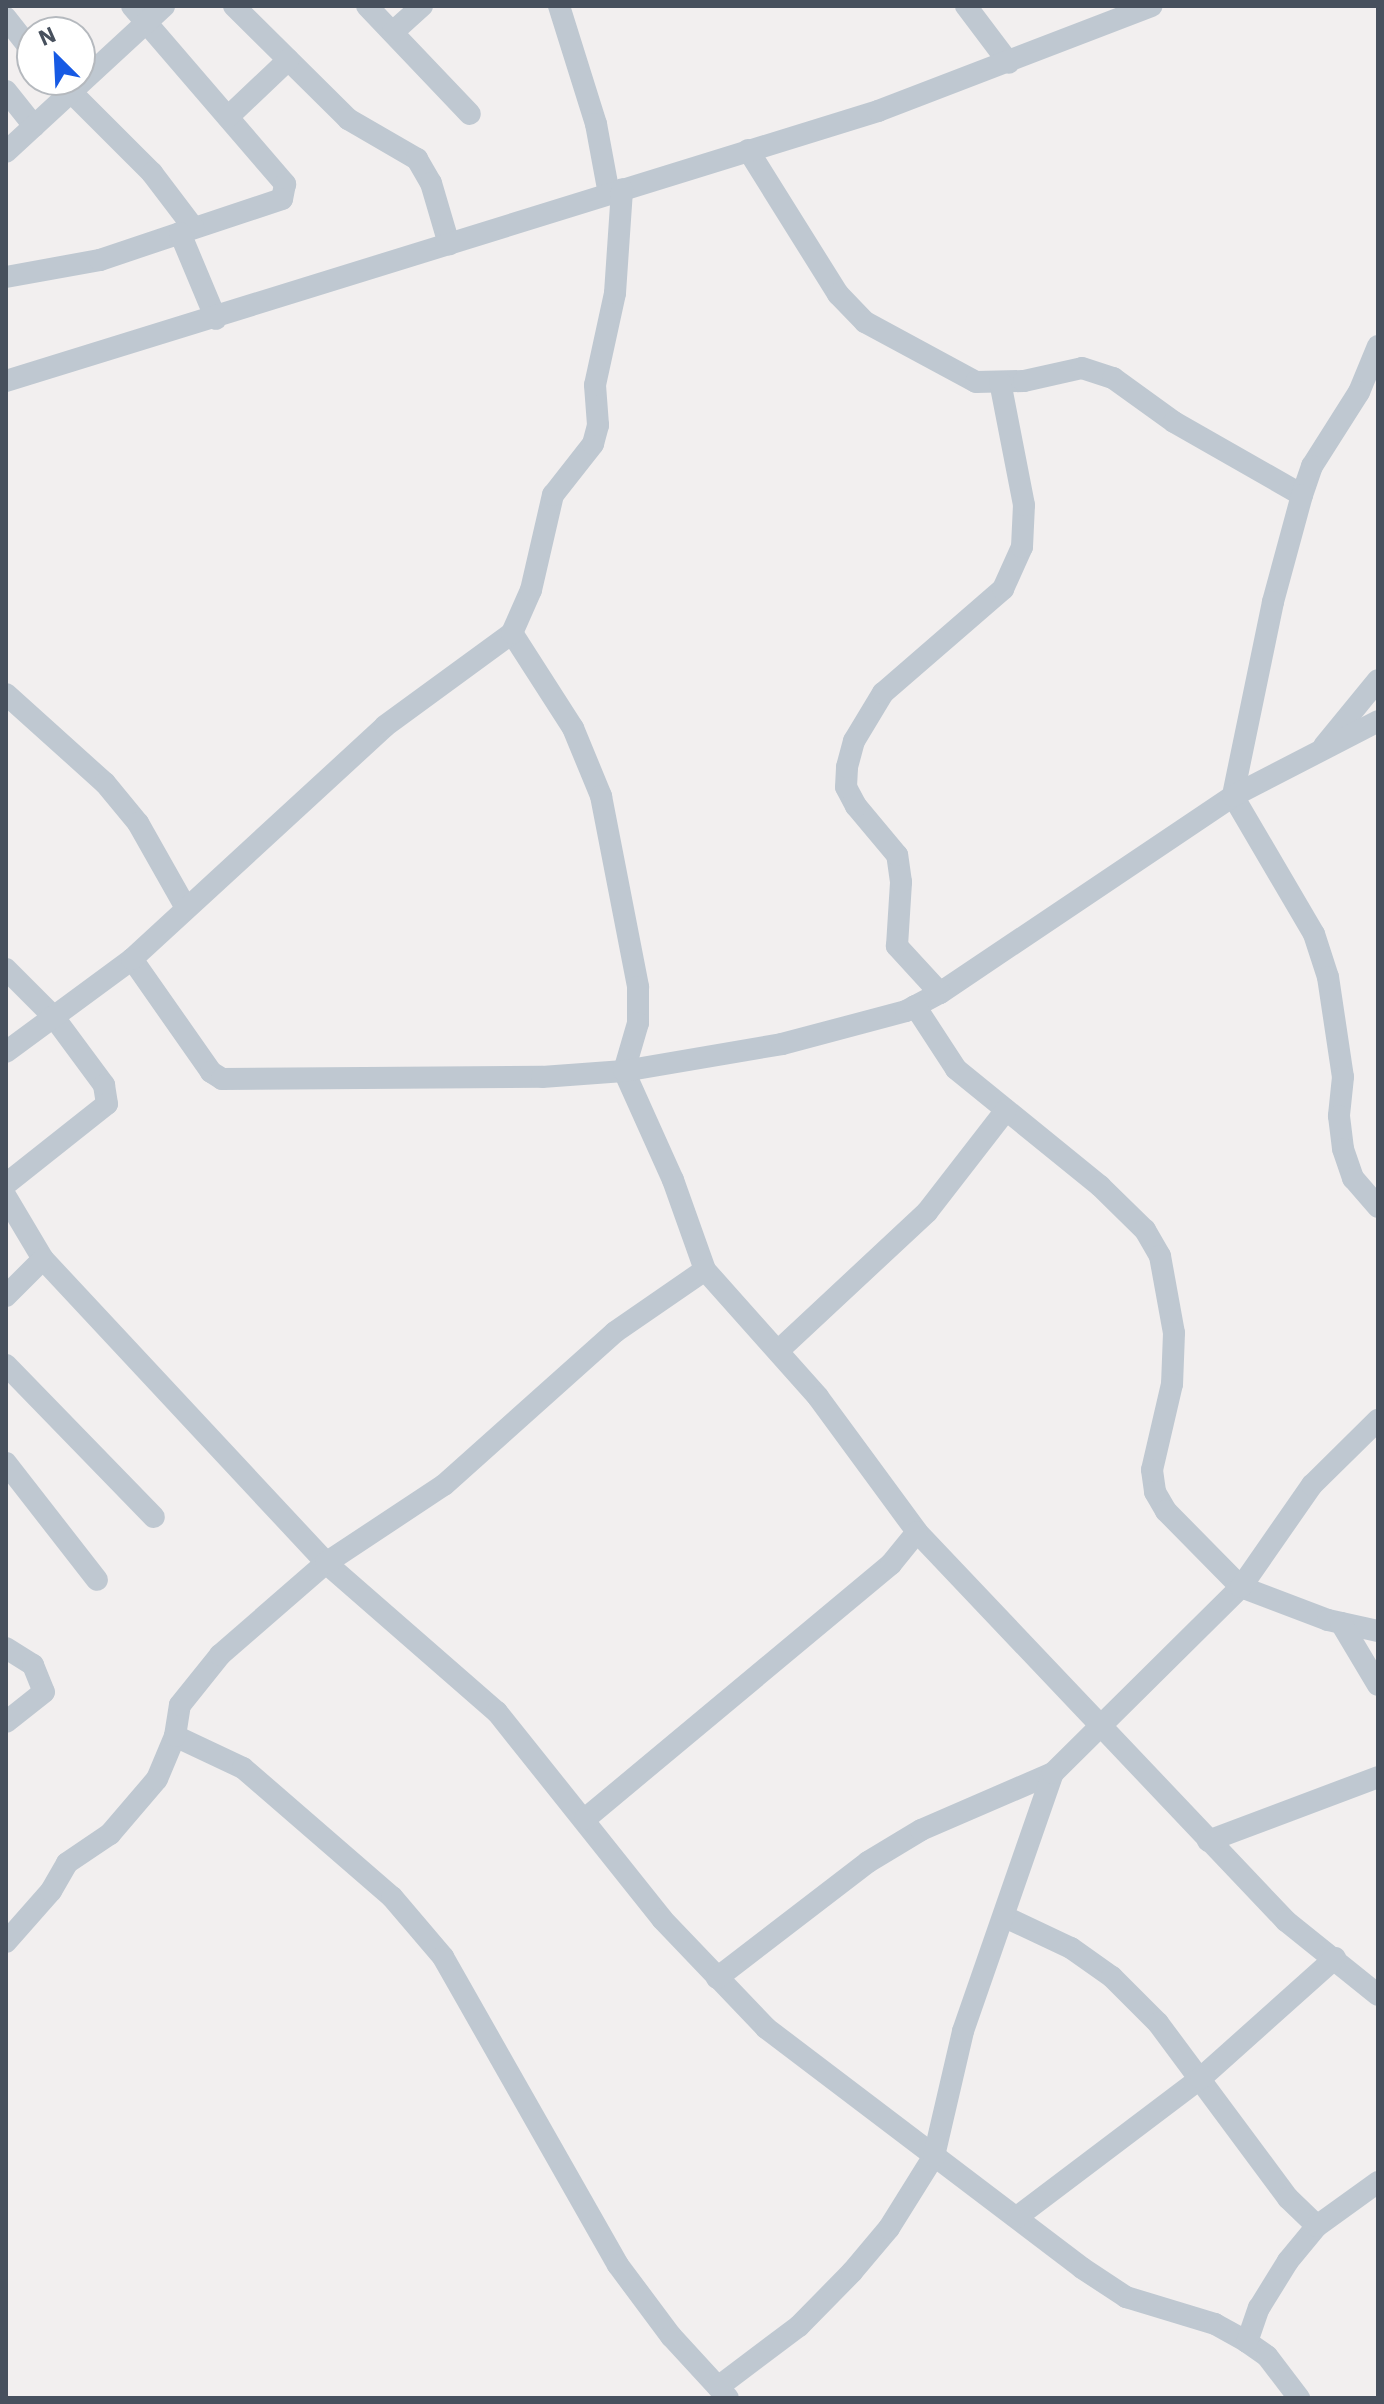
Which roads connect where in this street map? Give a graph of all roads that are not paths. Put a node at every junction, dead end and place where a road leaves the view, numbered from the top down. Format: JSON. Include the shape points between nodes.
{"nodes":[{"id":1,"x":132,"y":6,"type":"edge"},
{"id":2,"x":234,"y":6,"type":"edge"},
{"id":3,"x":367,"y":6,"type":"edge"},
{"id":4,"x":422,"y":6,"type":"edge"},
{"id":5,"x":559,"y":6,"type":"edge"},
{"id":6,"x":966,"y":6,"type":"edge"},
{"id":7,"x":1143,"y":8,"type":"edge"},
{"id":8,"x":157,"y":14,"type":"edge"},
{"id":9,"x":393,"y":32,"type":"junction"},
{"id":10,"x":288,"y":60,"type":"junction"},
{"id":11,"x":96,"y":62,"type":"edge"},
{"id":12,"x":1009,"y":63,"type":"junction"},
{"id":13,"x":6,"y":91,"type":"edge"},
{"id":14,"x":57,"y":96,"type":"edge"},
{"id":15,"x":75,"y":96,"type":"edge"},
{"id":16,"x":470,"y":114,"type":"dead end"},
{"id":17,"x":228,"y":117,"type":"junction"},
{"id":18,"x":34,"y":126,"type":"junction"},
{"id":19,"x":748,"y":150,"type":"junction"},
{"id":20,"x":6,"y":152,"type":"edge"},
{"id":21,"x":616,"y":192,"type":"junction"},
{"id":22,"x":186,"y":230,"type":"junction"},
{"id":23,"x":449,"y":244,"type":"junction"},
{"id":24,"x":6,"y":277,"type":"edge"},
{"id":25,"x":216,"y":319,"type":"junction"},
{"id":26,"x":1378,"y":346,"type":"edge"},
{"id":27,"x":6,"y":381,"type":"edge"},
{"id":28,"x":1000,"y":382,"type":"junction"},
{"id":29,"x":1302,"y":495,"type":"junction"},
{"id":30,"x":512,"y":633,"type":"junction"},
{"id":31,"x":1378,"y":680,"type":"edge"},
{"id":32,"x":6,"y":694,"type":"edge"},
{"id":33,"x":1378,"y":721,"type":"edge"},
{"id":34,"x":1324,"y":747,"type":"junction"},
{"id":35,"x":1233,"y":796,"type":"junction"},
{"id":36,"x":186,"y":908,"type":"junction"},
{"id":37,"x":132,"y":959,"type":"junction"},
{"id":38,"x":6,"y":969,"type":"edge"},
{"id":39,"x":940,"y":993,"type":"junction"},
{"id":40,"x":915,"y":1006,"type":"junction"},
{"id":41,"x":53,"y":1016,"type":"junction"},
{"id":42,"x":6,"y":1052,"type":"edge"},
{"id":43,"x":624,"y":1071,"type":"junction"},
{"id":44,"x":1006,"y":1110,"type":"junction"},
{"id":45,"x":6,"y":1184,"type":"edge"},
{"id":46,"x":6,"y":1197,"type":"edge"},
{"id":47,"x":1378,"y":1207,"type":"edge"},
{"id":48,"x":43,"y":1259,"type":"junction"},
{"id":49,"x":705,"y":1270,"type":"junction"},
{"id":50,"x":6,"y":1296,"type":"edge"},
{"id":51,"x":778,"y":1351,"type":"junction"},
{"id":52,"x":6,"y":1365,"type":"edge"},
{"id":53,"x":1378,"y":1420,"type":"edge"},
{"id":54,"x":6,"y":1463,"type":"edge"},
{"id":55,"x":154,"y":1517,"type":"dead end"},
{"id":56,"x":917,"y":1532,"type":"junction"},
{"id":57,"x":326,"y":1563,"type":"junction"},
{"id":58,"x":97,"y":1580,"type":"dead end"},
{"id":59,"x":1241,"y":1587,"type":"junction"},
{"id":60,"x":1341,"y":1623,"type":"junction"},
{"id":61,"x":1378,"y":1631,"type":"edge"},
{"id":62,"x":6,"y":1648,"type":"edge"},
{"id":63,"x":1378,"y":1685,"type":"edge"},
{"id":64,"x":6,"y":1722,"type":"edge"},
{"id":65,"x":1099,"y":1727,"type":"junction"},
{"id":66,"x":175,"y":1736,"type":"junction"},
{"id":67,"x":1053,"y":1773,"type":"junction"},
{"id":68,"x":1378,"y":1777,"type":"edge"},
{"id":69,"x":585,"y":1819,"type":"junction"},
{"id":70,"x":1208,"y":1841,"type":"junction"},
{"id":71,"x":1005,"y":1917,"type":"junction"},
{"id":72,"x":6,"y":1942,"type":"edge"},
{"id":73,"x":1335,"y":1958,"type":"junction"},
{"id":74,"x":717,"y":1978,"type":"junction"},
{"id":75,"x":1378,"y":1995,"type":"edge"},
{"id":76,"x":1201,"y":2078,"type":"junction"},
{"id":77,"x":934,"y":2156,"type":"junction"},
{"id":78,"x":1378,"y":2182,"type":"edge"},
{"id":79,"x":1017,"y":2217,"type":"junction"},
{"id":80,"x":1317,"y":2226,"type":"junction"},
{"id":81,"x":1247,"y":2342,"type":"junction"},
{"id":82,"x":723,"y":2392,"type":"edge"},
{"id":83,"x":1299,"y":2398,"type":"edge"}],
"edges":[{"from":1,"to":8,"type":"street"},
{"from":2,"to":10,"type":"street"},
{"from":3,"to":9,"type":"street"},
{"from":4,"to":9,"type":"street"},
{"from":5,"to":21,"type":"street"},
{"from":6,"to":12,"type":"street"},
{"from":7,"to":12,"type":"street"},
{"from":8,"to":11,"type":"street"},
{"from":8,"to":17,"type":"street"},
{"from":9,"to":16,"type":"street"},
{"from":10,"to":17,"type":"street"},
{"from":10,"to":23,"type":"street","via":[[348,119],[417,159],[431,183]]},
{"from":12,"to":19,"type":"street","via":[[878,111]]},
{"from":13,"to":18,"type":"street"},
{"from":14,"to":18,"type":"street"},
{"from":15,"to":22,"type":"street","via":[[152,173]]},
{"from":17,"to":22,"type":"street","via":[[286,192],[282,199]]},
{"from":18,"to":20,"type":"street"},
{"from":19,"to":21,"type":"street"},
{"from":19,"to":28,"type":"street","via":[[838,294],[865,322],[976,382]]},
{"from":21,"to":23,"type":"street"},
{"from":21,"to":30,"type":"street","via":[[615,293],[595,385],[598,425],[593,444],[553,495],[531,590]]},
{"from":22,"to":24,"type":"street","via":[[100,260]]},
{"from":22,"to":25,"type":"street"},
{"from":23,"to":25,"type":"street"},
{"from":25,"to":27,"type":"street"},
{"from":26,"to":29,"type":"street","via":[[1359,392],[1312,466]]},
{"from":28,"to":29,"type":"street","via":[[1082,368],[1113,378],[1174,422]]},
{"from":28,"to":39,"type":"street","via":[[1024,505],[1022,547],[1003,589],[883,693],[854,741],[847,767],[846,787],[856,806],[897,855],[897,946]]},
{"from":29,"to":35,"type":"street","via":[[1273,602]]},
{"from":30,"to":36,"type":"street","via":[[385,726]]},
{"from":30,"to":43,"type":"street","via":[[573,728],[601,796],[638,987],[638,1023]]},
{"from":31,"to":34,"type":"street"},
{"from":32,"to":36,"type":"street","via":[[105,783],[130,813]]},
{"from":33,"to":34,"type":"street"},
{"from":34,"to":35,"type":"street"},
{"from":35,"to":39,"type":"street"},
{"from":35,"to":47,"type":"street","via":[[1314,934],[1328,977],[1343,1077],[1343,1149],[1353,1178]]},
{"from":36,"to":37,"type":"street"},
{"from":37,"to":41,"type":"street"},
{"from":37,"to":43,"type":"street","via":[[211,1072],[222,1079],[542,1077]]},
{"from":38,"to":41,"type":"street"},
{"from":39,"to":40,"type":"street"},
{"from":40,"to":43,"type":"street","via":[[782,1044]]},
{"from":40,"to":44,"type":"street","via":[[956,1069]]},
{"from":41,"to":42,"type":"street"},
{"from":41,"to":45,"type":"street","via":[[104,1085],[107,1104]]},
{"from":43,"to":49,"type":"street","via":[[673,1180]]},
{"from":44,"to":51,"type":"street","via":[[927,1212]]},
{"from":44,"to":59,"type":"street","via":[[1100,1186],[1145,1230],[1160,1256],[1174,1333],[1172,1384],[1152,1470],[1155,1492],[1202,1550]]},
{"from":46,"to":48,"type":"street"},
{"from":48,"to":50,"type":"street"},
{"from":48,"to":57,"type":"street"},
{"from":49,"to":51,"type":"street"},
{"from":49,"to":57,"type":"street","via":[[615,1332],[444,1485]]},
{"from":51,"to":56,"type":"street"},
{"from":52,"to":55,"type":"street"},
{"from":53,"to":59,"type":"street","via":[[1312,1485]]},
{"from":54,"to":58,"type":"street"},
{"from":56,"to":65,"type":"street"},
{"from":56,"to":69,"type":"street","via":[[891,1564]]},
{"from":57,"to":66,"type":"street","via":[[220,1655],[180,1705]]},
{"from":57,"to":69,"type":"street","via":[[497,1712]]},
{"from":59,"to":60,"type":"street"},
{"from":59,"to":65,"type":"street"},
{"from":60,"to":61,"type":"street"},
{"from":60,"to":63,"type":"street"},
{"from":62,"to":64,"type":"street","via":[[33,1665],[44,1692]]},
{"from":65,"to":67,"type":"street"},
{"from":65,"to":70,"type":"street"},
{"from":66,"to":72,"type":"street","via":[[157,1779],[110,1834],[67,1863],[51,1891]]},
{"from":66,"to":82,"type":"street","via":[[243,1768],[392,1897],[443,1957],[618,2265],[671,2336]]},
{"from":67,"to":71,"type":"street"},
{"from":67,"to":74,"type":"street","via":[[921,1830],[868,1862]]},
{"from":68,"to":70,"type":"street"},
{"from":69,"to":74,"type":"street","via":[[662,1919]]},
{"from":70,"to":73,"type":"street","via":[[1286,1921]]},
{"from":71,"to":76,"type":"street","via":[[1071,1948],[1112,1977],[1158,2023]]},
{"from":71,"to":77,"type":"street","via":[[963,2031]]},
{"from":73,"to":75,"type":"street"},
{"from":73,"to":76,"type":"street"},
{"from":74,"to":77,"type":"street","via":[[766,2028]]},
{"from":76,"to":79,"type":"street"},
{"from":76,"to":80,"type":"street","via":[[1269,2173]]},
{"from":77,"to":79,"type":"street"},
{"from":77,"to":82,"type":"street","via":[[889,2228],[852,2272]]},
{"from":78,"to":80,"type":"street"},
{"from":79,"to":81,"type":"street","via":[[1126,2297],[1215,2324]]},
{"from":80,"to":81,"type":"street","via":[[1266,2296]]},
{"from":81,"to":83,"type":"street","via":[[1267,2356]]}]}
